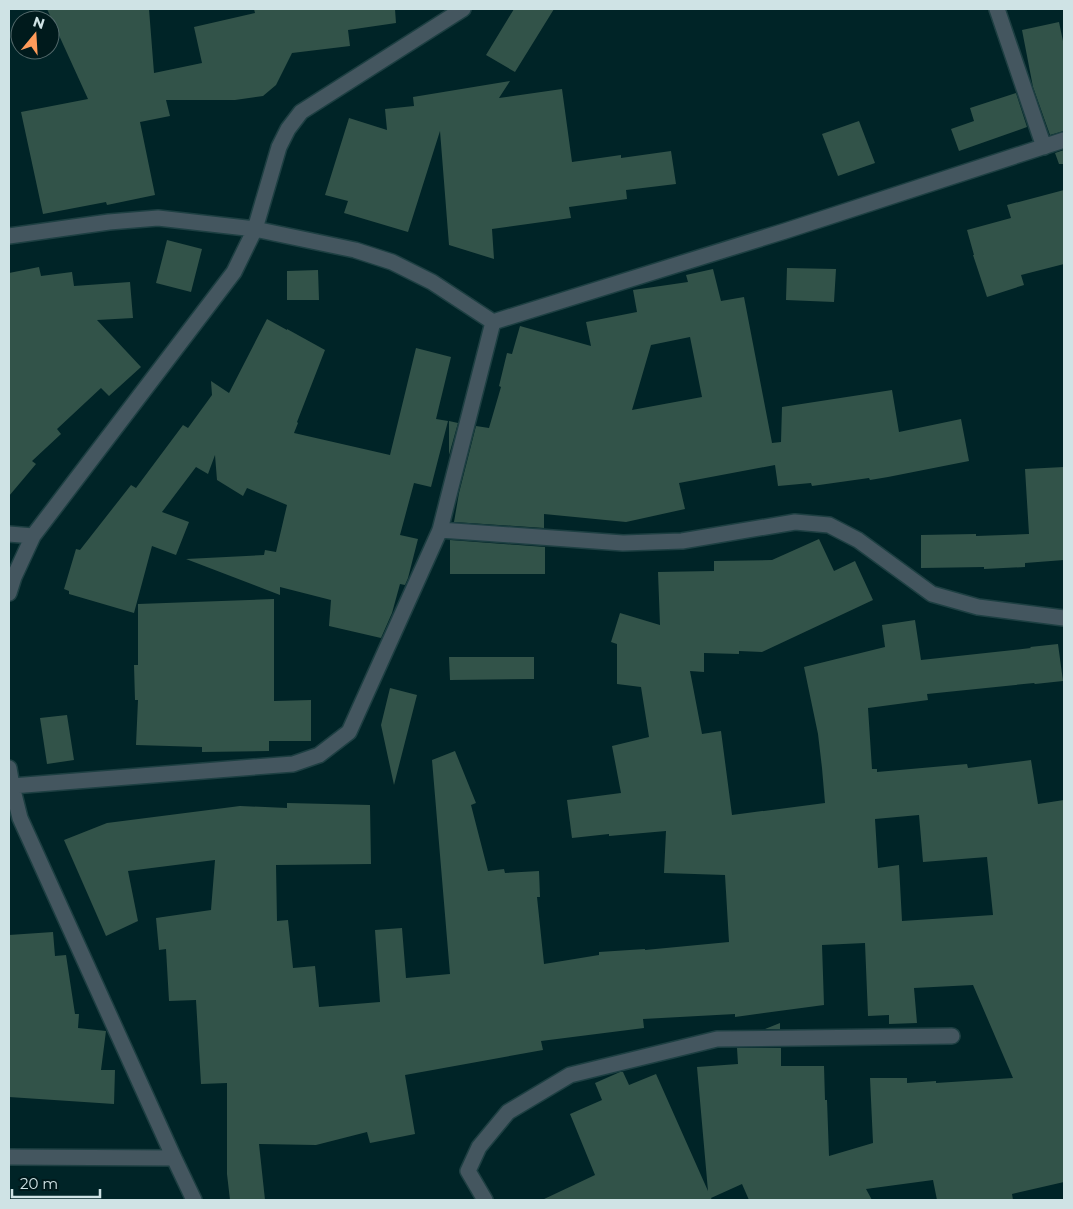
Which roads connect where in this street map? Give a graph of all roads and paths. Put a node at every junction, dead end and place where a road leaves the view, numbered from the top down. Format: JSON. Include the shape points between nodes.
{"nodes":[{"id":1,"x":463,"y":9,"type":"edge"},
{"id":2,"x":997,"y":9,"type":"edge"},
{"id":3,"x":1064,"y":140,"type":"edge"},
{"id":4,"x":1044,"y":147,"type":"junction"},
{"id":5,"x":255,"y":229,"type":"junction"},
{"id":6,"x":9,"y":236,"type":"edge"},
{"id":7,"x":493,"y":322,"type":"junction"},
{"id":8,"x":440,"y":530,"type":"junction"},
{"id":9,"x":9,"y":534,"type":"edge"},
{"id":10,"x":33,"y":536,"type":"junction"},
{"id":11,"x":9,"y":592,"type":"edge"},
{"id":12,"x":1064,"y":618,"type":"edge"},
{"id":13,"x":9,"y":768,"type":"edge"},
{"id":14,"x":12,"y":786,"type":"junction"},
{"id":15,"x":15,"y":818,"type":"edge"},
{"id":16,"x":952,"y":1036,"type":"dead end"},
{"id":17,"x":9,"y":1157,"type":"edge"},
{"id":18,"x":174,"y":1158,"type":"junction"},
{"id":19,"x":194,"y":1200,"type":"edge"},
{"id":20,"x":485,"y":1200,"type":"edge"}],
"edges":[{"from":1,"to":5,"type":"street","via":[[302,112],[279,147]]},
{"from":2,"to":4,"type":"street"},
{"from":3,"to":4,"type":"street"},
{"from":4,"to":7,"type":"street"},
{"from":5,"to":6,"type":"street","via":[[158,218]]},
{"from":5,"to":7,"type":"street","via":[[355,250],[392,262],[432,282]]},
{"from":5,"to":10,"type":"street","via":[[234,272]]},
{"from":7,"to":8,"type":"street"},
{"from":8,"to":12,"type":"street","via":[[623,543],[682,541],[795,522],[829,525],[858,540],[932,594],[978,607]]},
{"from":8,"to":14,"type":"street","via":[[349,732],[319,755],[293,764]]},
{"from":9,"to":10,"type":"street"},
{"from":10,"to":11,"type":"street"},
{"from":13,"to":14,"type":"street"},
{"from":14,"to":15,"type":"street"},
{"from":15,"to":18,"type":"street"},
{"from":16,"to":20,"type":"street","via":[[716,1039],[570,1074],[508,1112],[479,1147],[468,1171]]},
{"from":17,"to":18,"type":"street"},
{"from":18,"to":19,"type":"street"}]}
